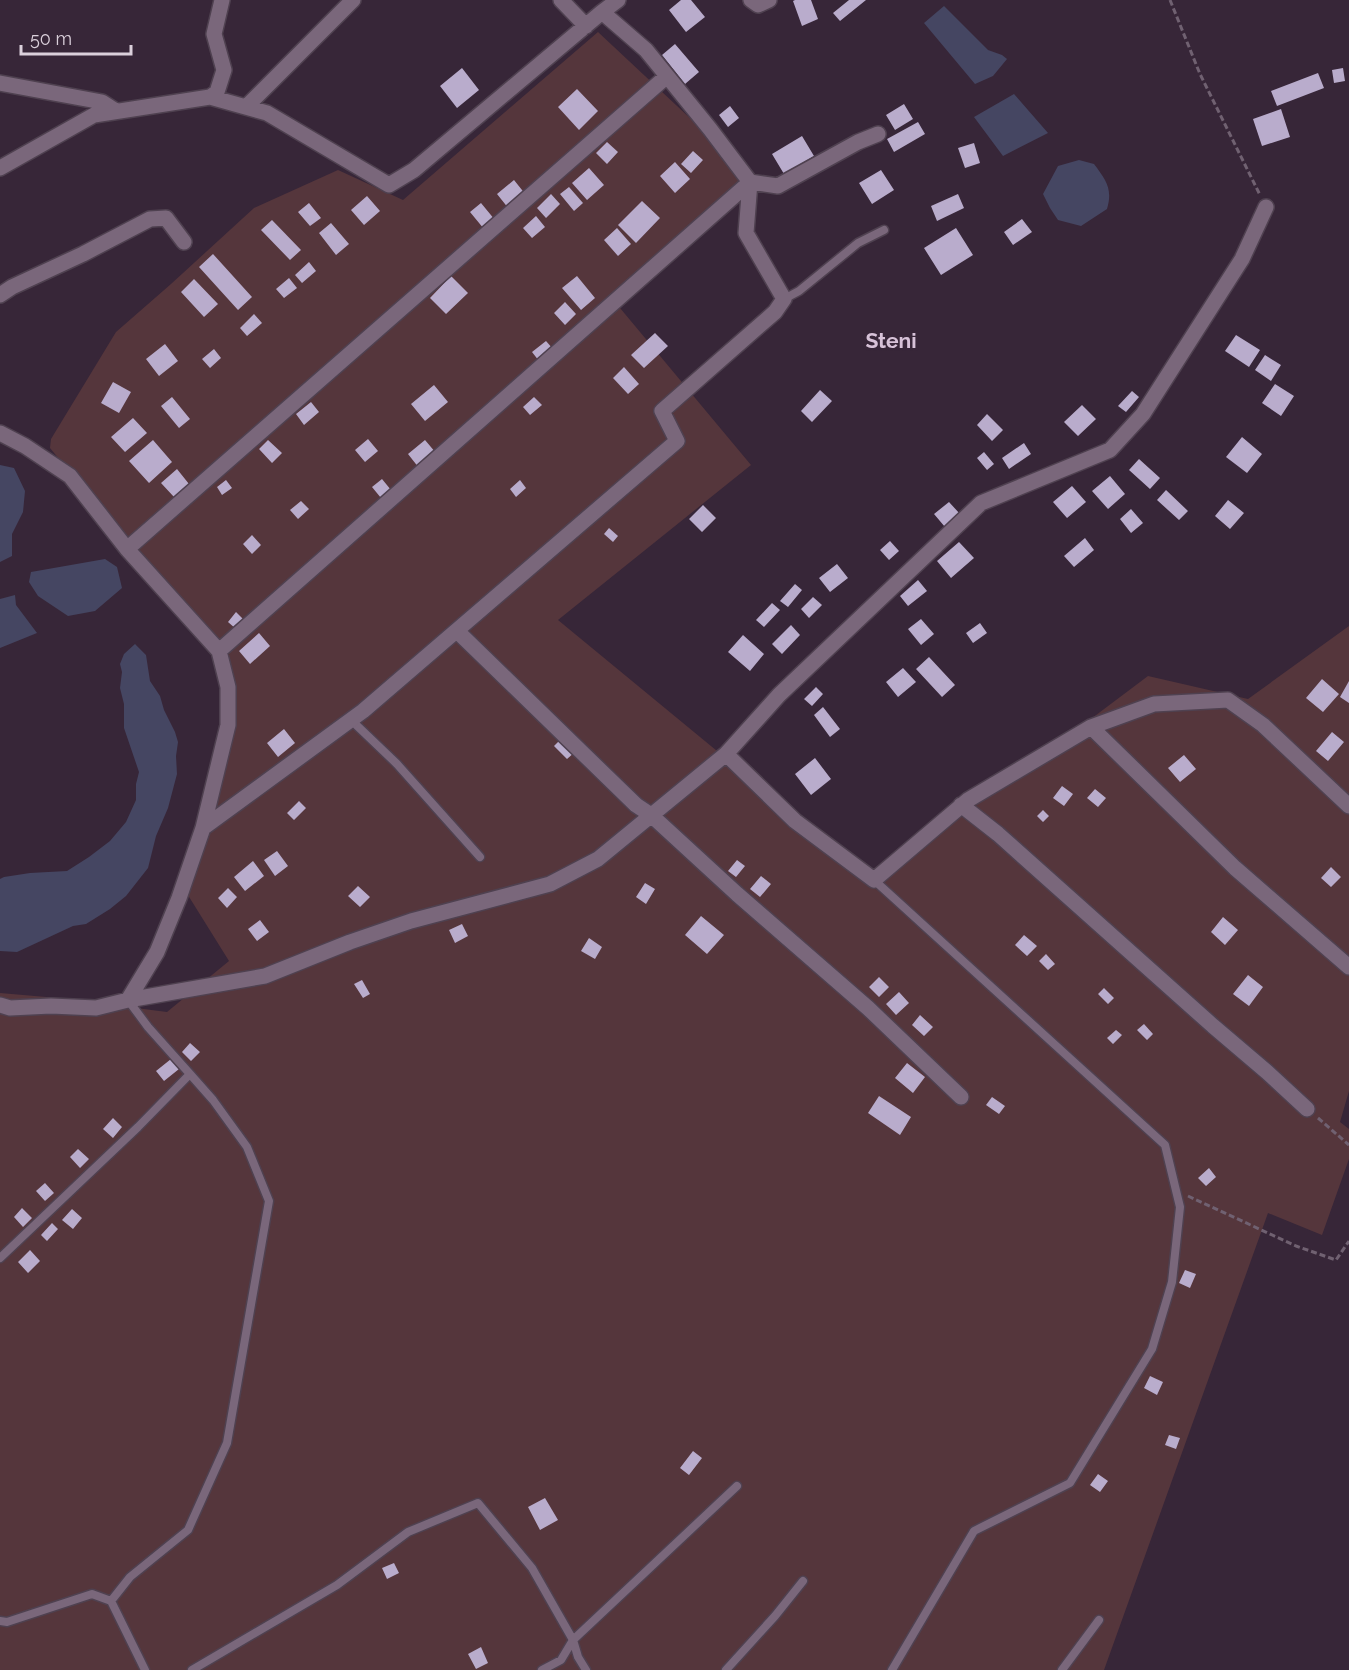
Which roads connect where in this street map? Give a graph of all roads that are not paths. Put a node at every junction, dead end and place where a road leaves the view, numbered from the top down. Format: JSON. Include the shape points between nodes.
{"nodes":[{"id":1,"x":222,"y":0,"type":"edge"},
{"id":2,"x":353,"y":0,"type":"edge"},
{"id":3,"x":561,"y":0,"type":"edge"},
{"id":4,"x":618,"y":0,"type":"edge"},
{"id":5,"x":751,"y":0,"type":"edge"},
{"id":6,"x":769,"y":0,"type":"edge"},
{"id":7,"x":602,"y":12,"type":"junction"},
{"id":8,"x":586,"y":26,"type":"junction"},
{"id":9,"x":667,"y":76,"type":"junction"},
{"id":10,"x":0,"y":83,"type":"edge"},
{"id":11,"x":210,"y":97,"type":"junction"},
{"id":12,"x":247,"y":106,"type":"junction"},
{"id":13,"x":116,"y":111,"type":"junction"},
{"id":14,"x":878,"y":134,"type":"dead end"},
{"id":15,"x":0,"y":168,"type":"edge"},
{"id":16,"x":750,"y":182,"type":"junction"},
{"id":17,"x":1266,"y":207,"type":"road end"},
{"id":18,"x":884,"y":230,"type":"dead end"},
{"id":19,"x":184,"y":242,"type":"dead end"},
{"id":20,"x":0,"y":295,"type":"edge"},
{"id":21,"x":784,"y":299,"type":"junction"},
{"id":22,"x":0,"y":433,"type":"edge"},
{"id":23,"x":127,"y":549,"type":"junction"},
{"id":24,"x":457,"y":631,"type":"junction"},
{"id":25,"x":219,"y":651,"type":"junction"},
{"id":26,"x":350,"y":719,"type":"junction"},
{"id":27,"x":1091,"y":726,"type":"junction"},
{"id":28,"x":726,"y":754,"type":"junction"},
{"id":29,"x":961,"y":805,"type":"junction"},
{"id":30,"x":1349,"y":806,"type":"edge"},
{"id":31,"x":651,"y":815,"type":"junction"},
{"id":32,"x":203,"y":828,"type":"junction"},
{"id":33,"x":480,"y":857,"type":"dead end"},
{"id":34,"x":874,"y":880,"type":"junction"},
{"id":35,"x":1349,"y":967,"type":"edge"},
{"id":36,"x":128,"y":1000,"type":"junction"},
{"id":37,"x":0,"y":1005,"type":"edge"},
{"id":38,"x":190,"y":1074,"type":"junction"},
{"id":39,"x":961,"y":1097,"type":"dead end"},
{"id":40,"x":1307,"y":1109,"type":"road end"},
{"id":41,"x":0,"y":1258,"type":"edge"},
{"id":42,"x":737,"y":1486,"type":"dead end"},
{"id":43,"x":803,"y":1581,"type":"dead end"},
{"id":44,"x":111,"y":1601,"type":"junction"},
{"id":45,"x":1099,"y":1620,"type":"dead end"},
{"id":46,"x":0,"y":1621,"type":"edge"},
{"id":47,"x":573,"y":1640,"type":"junction"},
{"id":48,"x":145,"y":1670,"type":"edge"},
{"id":49,"x":192,"y":1670,"type":"edge"},
{"id":50,"x":542,"y":1670,"type":"edge"},
{"id":51,"x":586,"y":1670,"type":"edge"},
{"id":52,"x":726,"y":1670,"type":"edge"},
{"id":53,"x":892,"y":1670,"type":"edge"},
{"id":54,"x":1062,"y":1670,"type":"edge"}],
"edges":[{"from":1,"to":11,"type":"street","via":[[214,34],[224,70],[217,92]]},
{"from":2,"to":12,"type":"street"},
{"from":3,"to":8,"type":"street"},
{"from":4,"to":7,"type":"street"},
{"from":5,"to":6,"type":"street","via":[[758,5]]},
{"from":7,"to":8,"type":"street"},
{"from":7,"to":9,"type":"street","via":[[646,51]]},
{"from":8,"to":12,"type":"street","via":[[414,170],[389,185],[267,113]]},
{"from":9,"to":16,"type":"street"},
{"from":9,"to":23,"type":"street"},
{"from":10,"to":13,"type":"street","via":[[102,102]]},
{"from":11,"to":12,"type":"street"},
{"from":11,"to":13,"type":"street"},
{"from":13,"to":15,"type":"street","via":[[94,114]]},
{"from":14,"to":16,"type":"street","via":[[778,186]]},
{"from":16,"to":21,"type":"street","via":[[746,233]]},
{"from":16,"to":25,"type":"street"},
{"from":17,"to":28,"type":"street","via":[[1242,259],[1143,414],[1110,450],[981,503],[779,695]]},
{"from":18,"to":21,"type":"lane","via":[[858,243],[800,291]]},
{"from":19,"to":20,"type":"street","via":[[166,218],[150,219]]},
{"from":21,"to":24,"type":"street","via":[[775,312],[662,411],[678,441]]},
{"from":22,"to":23,"type":"street","via":[[70,476]]},
{"from":23,"to":25,"type":"street"},
{"from":24,"to":26,"type":"street"},
{"from":24,"to":31,"type":"street","via":[[636,805]]},
{"from":25,"to":32,"type":"street","via":[[228,687],[228,725]]},
{"from":26,"to":32,"type":"street"},
{"from":26,"to":33,"type":"lane","via":[[397,764]]},
{"from":27,"to":29,"type":"street"},
{"from":27,"to":30,"type":"street","via":[[1154,704],[1228,700],[1263,725]]},
{"from":27,"to":35,"type":"street","via":[[1235,868]]},
{"from":28,"to":31,"type":"street"},
{"from":28,"to":34,"type":"street","via":[[795,821]]},
{"from":29,"to":34,"type":"street"},
{"from":29,"to":40,"type":"street"},
{"from":31,"to":36,"type":"street","via":[[598,859],[550,884],[411,921],[265,976]]},
{"from":31,"to":39,"type":"street","via":[[868,1008]]},
{"from":32,"to":36,"type":"street","via":[[156,952]]},
{"from":34,"to":53,"type":"lane","via":[[1165,1145],[1180,1207],[1172,1282],[1152,1349],[1070,1483],[974,1532]]},
{"from":36,"to":37,"type":"street","via":[[96,1008]]},
{"from":36,"to":38,"type":"lane"},
{"from":38,"to":41,"type":"lane"},
{"from":38,"to":44,"type":"lane","via":[[247,1147],[269,1201],[227,1443],[188,1530],[130,1577]]},
{"from":42,"to":47,"type":"lane"},
{"from":43,"to":52,"type":"lane"},
{"from":44,"to":46,"type":"lane","via":[[92,1594]]},
{"from":44,"to":48,"type":"lane"},
{"from":45,"to":54,"type":"lane"},
{"from":47,"to":49,"type":"lane","via":[[532,1568],[478,1503],[408,1532],[337,1585]]},
{"from":47,"to":50,"type":"lane","via":[[561,1660]]},
{"from":47,"to":51,"type":"lane"}]}
